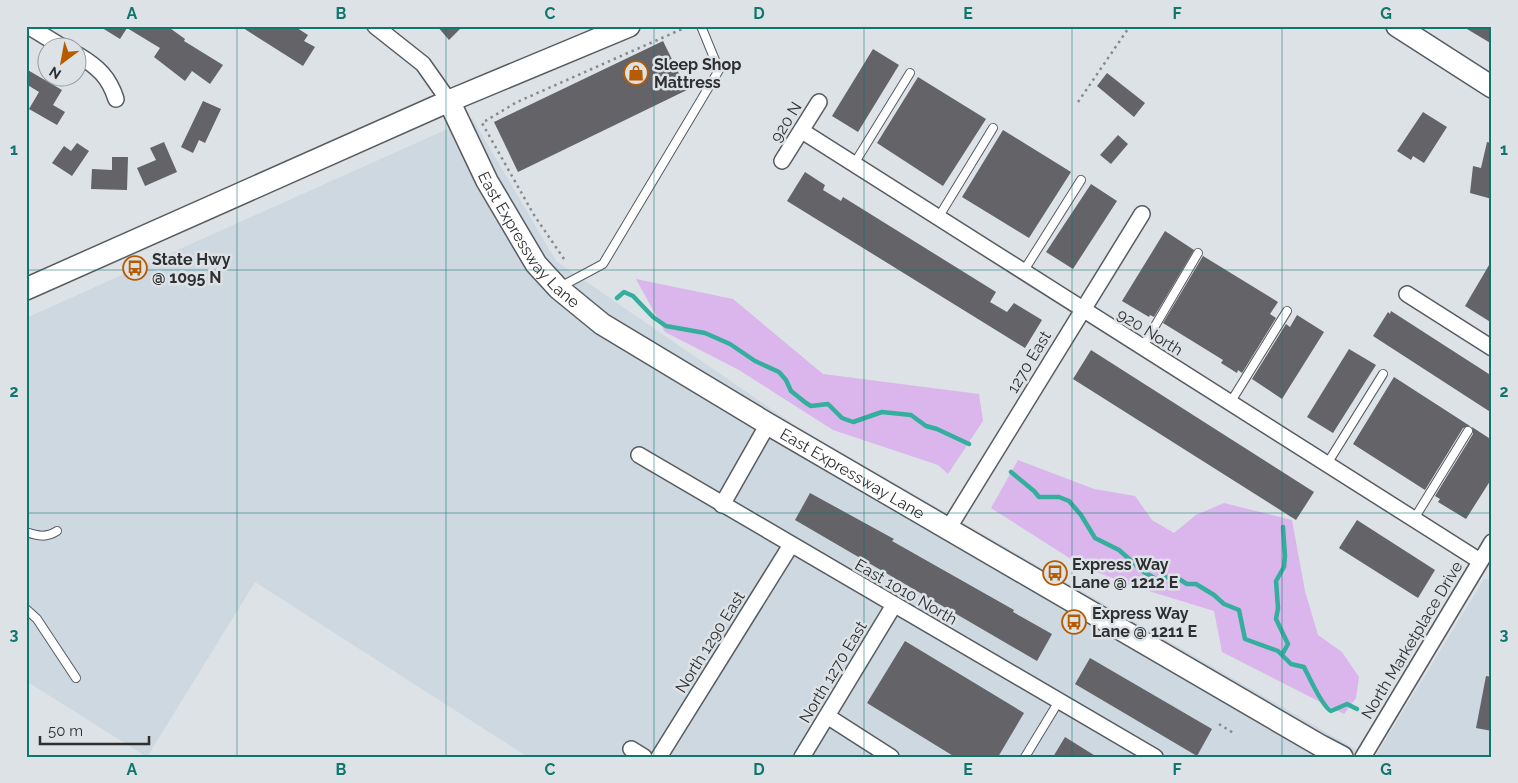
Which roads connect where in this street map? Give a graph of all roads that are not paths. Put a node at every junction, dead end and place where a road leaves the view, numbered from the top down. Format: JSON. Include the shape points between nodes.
{"nodes":[{"id":1,"x":28,"y":26,"type":"edge"},
{"id":2,"x":375,"y":26,"type":"edge"},
{"id":3,"x":629,"y":26,"type":"edge"},
{"id":4,"x":701,"y":26,"type":"edge"},
{"id":5,"x":1397,"y":26,"type":"edge"},
{"id":6,"x":48,"y":38,"type":"edge"},
{"id":7,"x":88,"y":62,"type":"edge"},
{"id":8,"x":910,"y":73,"type":"dead end"},
{"id":9,"x":1492,"y":87,"type":"edge"},
{"id":10,"x":116,"y":99,"type":"dead end"},
{"id":11,"x":449,"y":101,"type":"junction"},
{"id":12,"x":819,"y":102,"type":"dead end"},
{"id":13,"x":993,"y":128,"type":"dead end"},
{"id":14,"x":802,"y":131,"type":"junction"},
{"id":15,"x":782,"y":161,"type":"dead end"},
{"id":16,"x":854,"y":164,"type":"junction"},
{"id":17,"x":1081,"y":180,"type":"dead end"},
{"id":18,"x":1142,"y":214,"type":"dead end"},
{"id":19,"x":938,"y":218,"type":"junction"},
{"id":20,"x":1198,"y":253,"type":"dead end"},
{"id":21,"x":1023,"y":272,"type":"junction"},
{"id":22,"x":558,"y":288,"type":"junction"},
{"id":23,"x":26,"y":289,"type":"edge"},
{"id":24,"x":1407,"y":294,"type":"dead end"},
{"id":25,"x":1082,"y":310,"type":"junction"},
{"id":26,"x":1287,"y":311,"type":"dead end"},
{"id":27,"x":1142,"y":348,"type":"junction"},
{"id":28,"x":1492,"y":348,"type":"edge"},
{"id":29,"x":1383,"y":374,"type":"dead end"},
{"id":30,"x":1230,"y":404,"type":"junction"},
{"id":31,"x":768,"y":424,"type":"junction"},
{"id":32,"x":1468,"y":431,"type":"dead end"},
{"id":33,"x":639,"y":456,"type":"dead end"},
{"id":34,"x":1327,"y":464,"type":"junction"},
{"id":35,"x":722,"y":505,"type":"junction"},
{"id":36,"x":1414,"y":519,"type":"junction"},
{"id":37,"x":948,"y":528,"type":"junction"},
{"id":38,"x":57,"y":531,"type":"dead end"},
{"id":39,"x":26,"y":532,"type":"edge"},
{"id":40,"x":1492,"y":542,"type":"edge"},
{"id":41,"x":791,"y":545,"type":"junction"},
{"id":42,"x":1480,"y":561,"type":"junction"},
{"id":43,"x":894,"y":606,"type":"junction"},
{"id":44,"x":26,"y":610,"type":"edge"},
{"id":45,"x":76,"y":678,"type":"dead end"},
{"id":46,"x":1059,"y":701,"type":"junction"},
{"id":47,"x":827,"y":716,"type":"junction"},
{"id":48,"x":659,"y":757,"type":"edge"},
{"id":49,"x":802,"y":757,"type":"edge"},
{"id":50,"x":891,"y":757,"type":"edge"},
{"id":51,"x":1025,"y":757,"type":"edge"},
{"id":52,"x":1155,"y":757,"type":"edge"},
{"id":53,"x":1342,"y":757,"type":"edge"},
{"id":54,"x":1363,"y":757,"type":"edge"}],
"edges":[{"from":1,"to":6,"type":"street"},
{"from":2,"to":11,"type":"street","via":[[422,64]]},
{"from":3,"to":11,"type":"street"},
{"from":4,"to":22,"type":"lane","via":[[719,70],[603,264]]},
{"from":5,"to":9,"type":"street"},
{"from":7,"to":10,"type":"street","via":[[110,82]]},
{"from":8,"to":16,"type":"lane"},
{"from":11,"to":22,"type":"street","name":"East Expressway Lane","via":[[506,217],[536,264]]},
{"from":11,"to":23,"type":"street"},
{"from":12,"to":14,"type":"street","name":"920 N"},
{"from":13,"to":19,"type":"lane"},
{"from":14,"to":15,"type":"street","name":"920 N"},
{"from":14,"to":16,"type":"street","name":"920 North"},
{"from":16,"to":19,"type":"street","name":"920 North"},
{"from":17,"to":21,"type":"lane"},
{"from":18,"to":25,"type":"street","name":"1270 East"},
{"from":19,"to":21,"type":"street","name":"920 North"},
{"from":20,"to":27,"type":"lane"},
{"from":21,"to":25,"type":"street","name":"920 North"},
{"from":22,"to":31,"type":"street","name":"East Expressway Lane","via":[[602,324]]},
{"from":24,"to":28,"type":"street"},
{"from":25,"to":27,"type":"street","name":"920 North"},
{"from":25,"to":37,"type":"street","name":"1270 East"},
{"from":26,"to":30,"type":"lane"},
{"from":27,"to":30,"type":"street","name":"920 North"},
{"from":29,"to":34,"type":"lane"},
{"from":30,"to":34,"type":"street","name":"920 North"},
{"from":31,"to":35,"type":"street"},
{"from":31,"to":37,"type":"street","name":"East Expressway Lane"},
{"from":32,"to":36,"type":"lane"},
{"from":33,"to":35,"type":"street","name":"East 1010 North"},
{"from":34,"to":36,"type":"street","name":"920 North"},
{"from":35,"to":41,"type":"street","name":"East 1010 North"},
{"from":36,"to":42,"type":"street","name":"920 North"},
{"from":37,"to":53,"type":"street","name":"East Expressway Lane"},
{"from":38,"to":39,"type":"lane","via":[[38,536]]},
{"from":40,"to":42,"type":"street","name":"North Marketplace Drive"},
{"from":41,"to":43,"type":"street","name":"East 1010 North"},
{"from":41,"to":48,"type":"street","name":"North 1290 East"},
{"from":42,"to":54,"type":"street","name":"North Marketplace Drive"},
{"from":43,"to":46,"type":"street","name":"East 1010 North"},
{"from":43,"to":47,"type":"street","name":"North 1270 East"},
{"from":44,"to":45,"type":"lane","via":[[37,619]]},
{"from":46,"to":51,"type":"lane"},
{"from":46,"to":52,"type":"street","name":"East 1010 North"},
{"from":47,"to":49,"type":"street","name":"North 1270 East"},
{"from":47,"to":50,"type":"street"}]}
